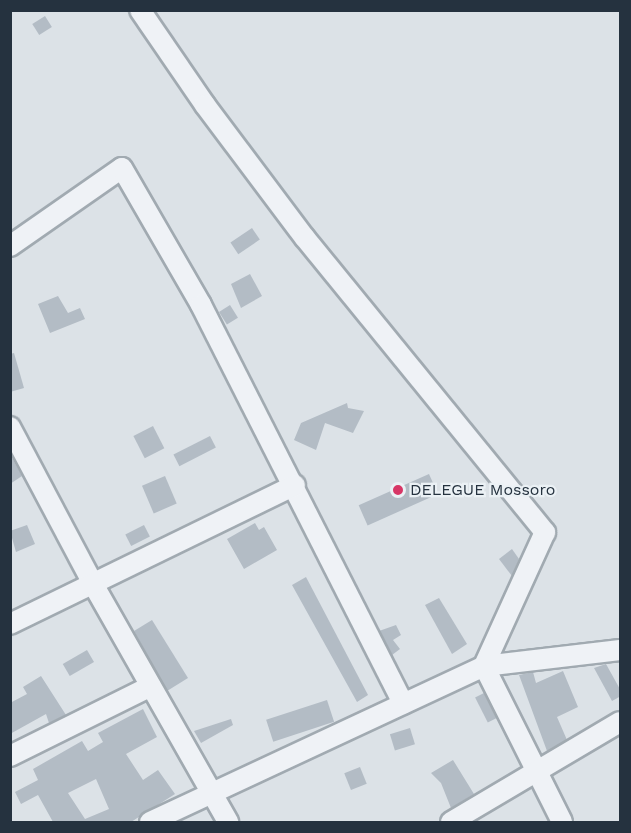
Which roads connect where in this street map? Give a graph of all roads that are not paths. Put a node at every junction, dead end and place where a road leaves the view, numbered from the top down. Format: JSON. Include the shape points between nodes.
{"nodes":[{"id":1,"x":140,"y":10,"type":"edge"},
{"id":2,"x":10,"y":246,"type":"edge"},
{"id":3,"x":10,"y":427,"type":"edge"},
{"id":4,"x":295,"y":485,"type":"junction"},
{"id":5,"x":93,"y":584,"type":"junction"},
{"id":6,"x":10,"y":624,"type":"edge"},
{"id":7,"x":621,"y":650,"type":"edge"},
{"id":8,"x":484,"y":666,"type":"junction"},
{"id":9,"x":151,"y":686,"type":"junction"},
{"id":10,"x":403,"y":704,"type":"junction"},
{"id":11,"x":621,"y":722,"type":"edge"},
{"id":12,"x":10,"y":756,"type":"edge"},
{"id":13,"x":536,"y":772,"type":"junction"},
{"id":14,"x":213,"y":793,"type":"junction"},
{"id":15,"x":150,"y":822,"type":"edge"},
{"id":16,"x":228,"y":822,"type":"edge"},
{"id":17,"x":451,"y":822,"type":"edge"},
{"id":18,"x":562,"y":822,"type":"edge"}],
"edges":[{"from":1,"to":8,"type":"street","via":[[205,105],[305,238],[545,532]]},
{"from":2,"to":4,"type":"street","via":[[122,168],[201,305]]},
{"from":3,"to":5,"type":"street"},
{"from":4,"to":5,"type":"street"},
{"from":4,"to":10,"type":"street"},
{"from":5,"to":6,"type":"street"},
{"from":5,"to":9,"type":"street"},
{"from":7,"to":8,"type":"street"},
{"from":8,"to":10,"type":"street"},
{"from":8,"to":13,"type":"street"},
{"from":9,"to":12,"type":"street"},
{"from":9,"to":14,"type":"street"},
{"from":10,"to":14,"type":"street"},
{"from":11,"to":13,"type":"street"},
{"from":13,"to":17,"type":"street"},
{"from":13,"to":18,"type":"street"},
{"from":14,"to":15,"type":"street"},
{"from":14,"to":16,"type":"street"}]}
